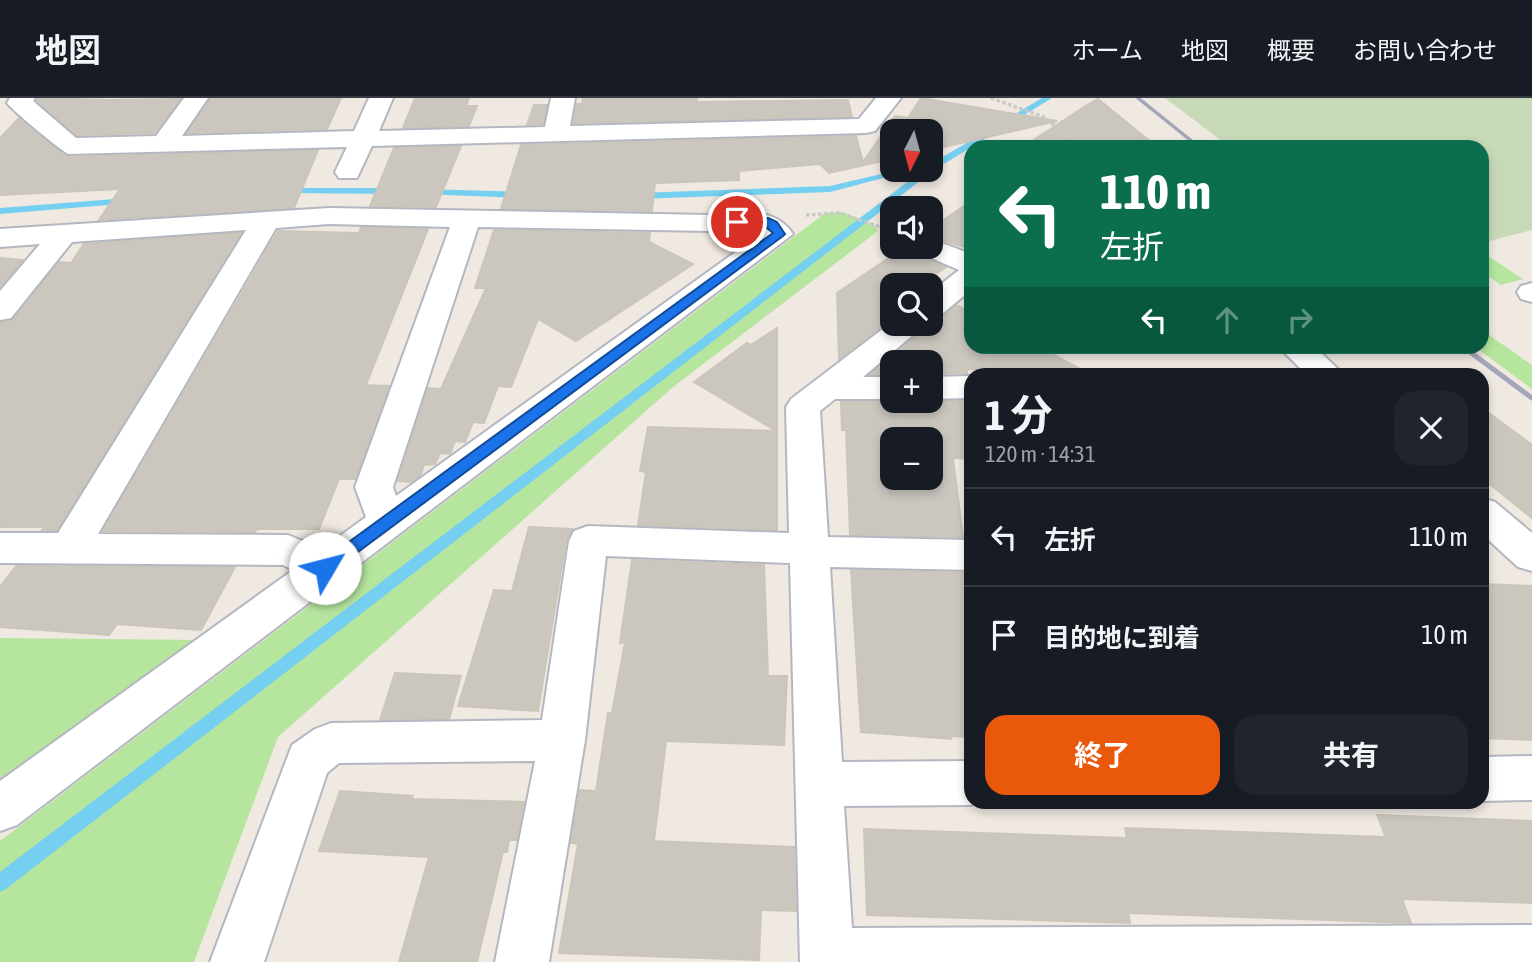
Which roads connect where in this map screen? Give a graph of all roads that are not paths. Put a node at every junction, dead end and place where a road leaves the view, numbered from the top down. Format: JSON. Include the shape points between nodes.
{"nodes":[{"id":1,"x":196,"y":98,"type":"edge"},
{"id":2,"x":381,"y":98,"type":"edge"},
{"id":3,"x":563,"y":98,"type":"edge"},
{"id":4,"x":889,"y":98,"type":"edge"},
{"id":5,"x":14,"y":106,"type":"edge"},
{"id":6,"x":556,"y":134,"type":"junction"},
{"id":7,"x":363,"y":139,"type":"junction"},
{"id":8,"x":163,"y":144,"type":"junction"},
{"id":9,"x":348,"y":172,"type":"dead end"},
{"id":10,"x":467,"y":218,"type":"junction"},
{"id":11,"x":268,"y":219,"type":"junction"},
{"id":12,"x":63,"y":234,"type":"junction"},
{"id":13,"x":0,"y":238,"type":"edge"},
{"id":14,"x":943,"y":252,"type":"edge"},
{"id":15,"x":964,"y":261,"type":"edge"},
{"id":16,"x":964,"y":281,"type":"edge"},
{"id":17,"x":943,"y":297,"type":"edge"},
{"id":18,"x":0,"y":311,"type":"edge"},
{"id":19,"x":895,"y":336,"type":"edge"},
{"id":20,"x":1303,"y":354,"type":"edge"},
{"id":21,"x":1319,"y":368,"type":"edge"},
{"id":22,"x":964,"y":387,"type":"edge"},
{"id":23,"x":829,"y":388,"type":"junction"},
{"id":24,"x":880,"y":388,"type":"edge"},
{"id":25,"x":943,"y":388,"type":"edge"},
{"id":26,"x":1489,"y":518,"type":"edge"},
{"id":27,"x":387,"y":522,"type":"junction"},
{"id":28,"x":0,"y":548,"type":"edge"},
{"id":29,"x":69,"y":549,"type":"junction"},
{"id":30,"x":809,"y":550,"type":"junction"},
{"id":31,"x":1489,"y":551,"type":"edge"},
{"id":32,"x":1529,"y":553,"type":"edge"},
{"id":33,"x":964,"y":555,"type":"edge"},
{"id":34,"x":325,"y":568,"type":"junction"},
{"id":35,"x":562,"y":740,"type":"junction"},
{"id":36,"x":1532,"y":778,"type":"edge"},
{"id":37,"x":1489,"y":779,"type":"edge"},
{"id":38,"x":964,"y":783,"type":"edge"},
{"id":39,"x":820,"y":784,"type":"junction"},
{"id":40,"x":0,"y":808,"type":"edge"},
{"id":41,"x":1532,"y":951,"type":"edge"},
{"id":42,"x":827,"y":958,"type":"edge"},
{"id":43,"x":237,"y":962,"type":"edge"},
{"id":44,"x":522,"y":962,"type":"edge"}],
"edges":[{"from":1,"to":8,"type":"street"},
{"from":2,"to":7,"type":"street"},
{"from":3,"to":6,"type":"street"},
{"from":4,"to":6,"type":"street","via":[[866,126],[741,119]]},
{"from":5,"to":8,"type":"street","via":[[32,110],[69,146]]},
{"from":6,"to":7,"type":"street"},
{"from":7,"to":8,"type":"street"},
{"from":7,"to":9,"type":"street"},
{"from":10,"to":11,"type":"street"},
{"from":10,"to":27,"type":"street","via":[[374,487]]},
{"from":10,"to":27,"type":"street","via":[[764,220],[779,234]]},
{"from":11,"to":12,"type":"street"},
{"from":11,"to":29,"type":"street"},
{"from":12,"to":13,"type":"street"},
{"from":12,"to":18,"type":"street"},
{"from":14,"to":15,"type":"street"},
{"from":16,"to":17,"type":"street"},
{"from":19,"to":23,"type":"street"},
{"from":20,"to":21,"type":"street"},
{"from":22,"to":25,"type":"street"},
{"from":23,"to":24,"type":"street"},
{"from":23,"to":30,"type":"street","via":[[803,407]]},
{"from":26,"to":32,"type":"street"},
{"from":27,"to":34,"type":"street"},
{"from":28,"to":29,"type":"street"},
{"from":29,"to":34,"type":"street","via":[[288,550]]},
{"from":30,"to":33,"type":"street","via":[[854,555]]},
{"from":30,"to":35,"type":"street","via":[[589,541]]},
{"from":30,"to":39,"type":"street"},
{"from":31,"to":32,"type":"street"},
{"from":34,"to":40,"type":"street"},
{"from":35,"to":43,"type":"street","via":[[331,743],[308,760]]},
{"from":35,"to":44,"type":"street"},
{"from":36,"to":37,"type":"street"},
{"from":38,"to":39,"type":"street"},
{"from":39,"to":42,"type":"street"},
{"from":41,"to":42,"type":"street"}]}
